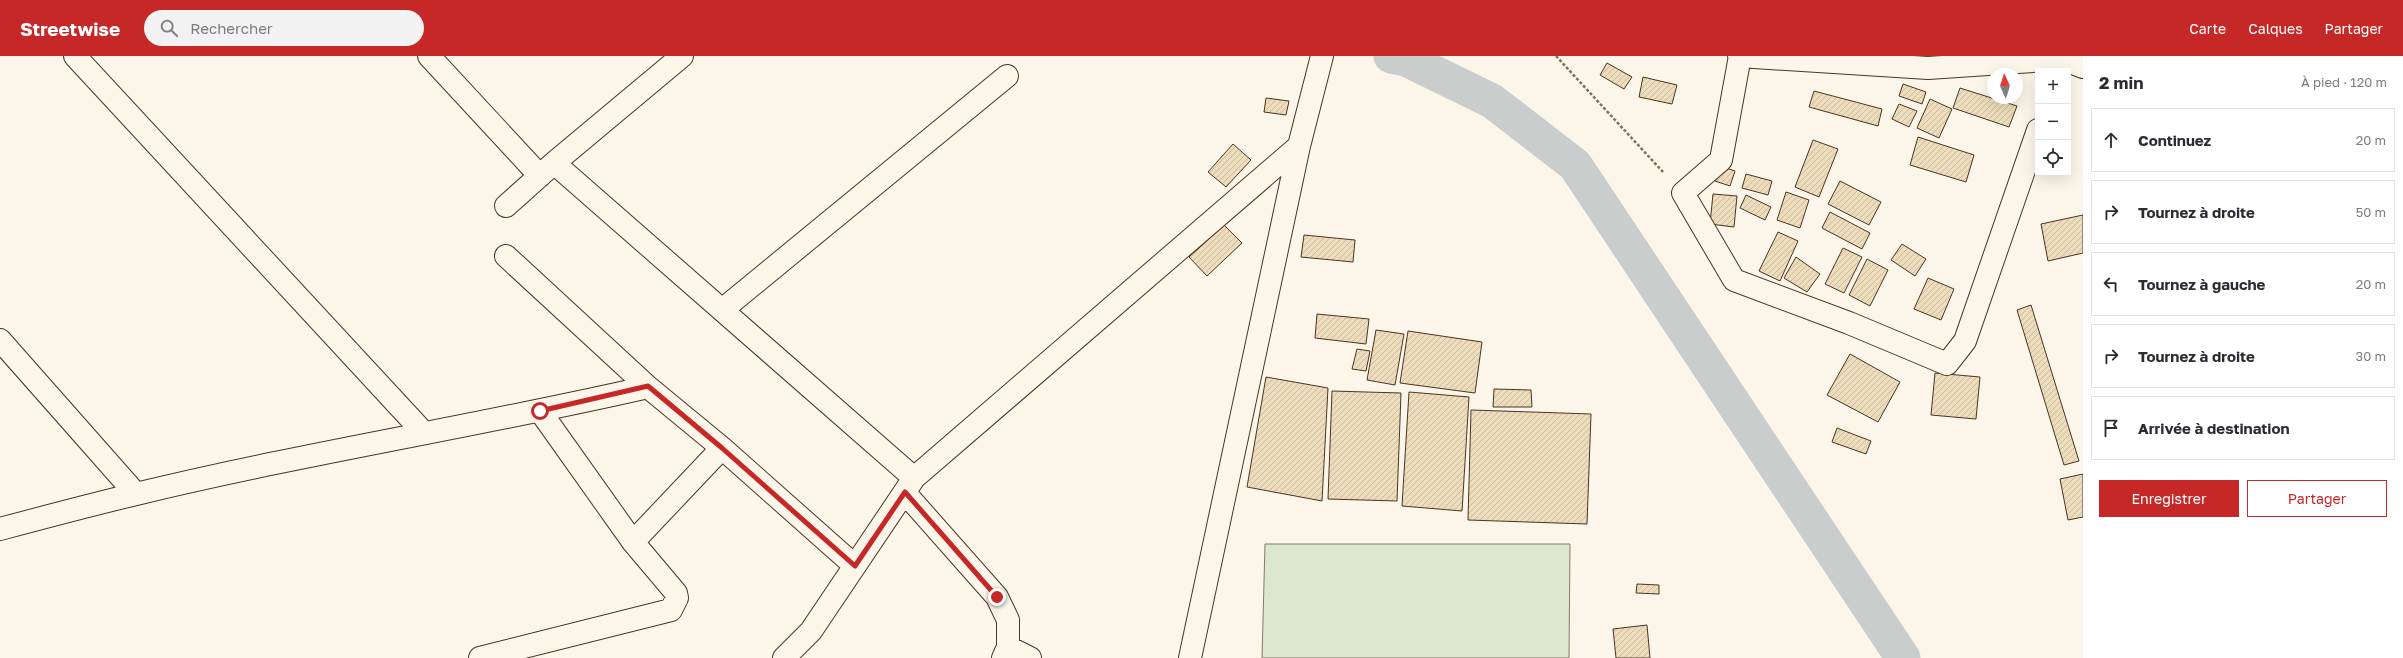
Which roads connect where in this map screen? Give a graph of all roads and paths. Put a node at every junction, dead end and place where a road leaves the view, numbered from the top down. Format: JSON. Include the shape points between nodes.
{"nodes":[{"id":1,"x":75,"y":56,"type":"edge"},
{"id":2,"x":429,"y":56,"type":"edge"},
{"id":3,"x":682,"y":56,"type":"edge"},
{"id":4,"x":1322,"y":56,"type":"edge"},
{"id":5,"x":1556,"y":56,"type":"edge"},
{"id":6,"x":1740,"y":56,"type":"edge"},
{"id":7,"x":2062,"y":62,"type":"edge"},
{"id":8,"x":2083,"y":67,"type":"edge"},
{"id":9,"x":1007,"y":76,"type":"dead end"},
{"id":10,"x":2035,"y":139,"type":"edge"},
{"id":11,"x":1299,"y":146,"type":"junction"},
{"id":12,"x":547,"y":169,"type":"junction"},
{"id":13,"x":1683,"y":193,"type":"junction"},
{"id":14,"x":506,"y":206,"type":"dead end"},
{"id":15,"x":506,"y":256,"type":"dead end"},
{"id":16,"x":722,"y":310,"type":"junction"},
{"id":17,"x":0,"y":340,"type":"edge"},
{"id":18,"x":648,"y":386,"type":"junction"},
{"id":19,"x":540,"y":411,"type":"junction"},
{"id":20,"x":424,"y":433,"type":"junction"},
{"id":21,"x":722,"y":448,"type":"junction"},
{"id":22,"x":910,"y":486,"type":"junction"},
{"id":23,"x":136,"y":494,"type":"junction"},
{"id":24,"x":0,"y":529,"type":"edge"},
{"id":25,"x":633,"y":542,"type":"junction"},
{"id":26,"x":855,"y":566,"type":"junction"},
{"id":27,"x":1005,"y":653,"type":"edge"},
{"id":28,"x":480,"y":658,"type":"edge"},
{"id":29,"x":784,"y":658,"type":"edge"},
{"id":30,"x":1030,"y":658,"type":"edge"},
{"id":31,"x":1190,"y":658,"type":"edge"}],
"edges":[{"from":1,"to":20,"type":"street"},
{"from":2,"to":12,"type":"street"},
{"from":3,"to":12,"type":"street"},
{"from":4,"to":11,"type":"street"},
{"from":5,"to":13,"type":"path"},
{"from":6,"to":7,"type":"street","via":[[1928,68]]},
{"from":6,"to":13,"type":"street","via":[[1721,160]]},
{"from":7,"to":8,"type":"street"},
{"from":9,"to":16,"type":"street"},
{"from":10,"to":13,"type":"street","via":[[1965,341],[1947,364],[1849,323],[1734,280]]},
{"from":11,"to":22,"type":"street"},
{"from":11,"to":31,"type":"street"},
{"from":12,"to":14,"type":"street"},
{"from":12,"to":16,"type":"street"},
{"from":15,"to":18,"type":"street"},
{"from":16,"to":22,"type":"street"},
{"from":17,"to":23,"type":"street"},
{"from":18,"to":19,"type":"street"},
{"from":18,"to":21,"type":"street"},
{"from":19,"to":20,"type":"street"},
{"from":19,"to":25,"type":"street"},
{"from":20,"to":23,"type":"street"},
{"from":21,"to":25,"type":"street"},
{"from":21,"to":26,"type":"street"},
{"from":22,"to":26,"type":"street"},
{"from":22,"to":27,"type":"street","via":[[997,597],[1008,620]]},
{"from":23,"to":24,"type":"street"},
{"from":25,"to":28,"type":"street","via":[[676,593],[676,603],[671,610]]},
{"from":26,"to":29,"type":"street","via":[[811,631]]},
{"from":27,"to":30,"type":"street"}]}
